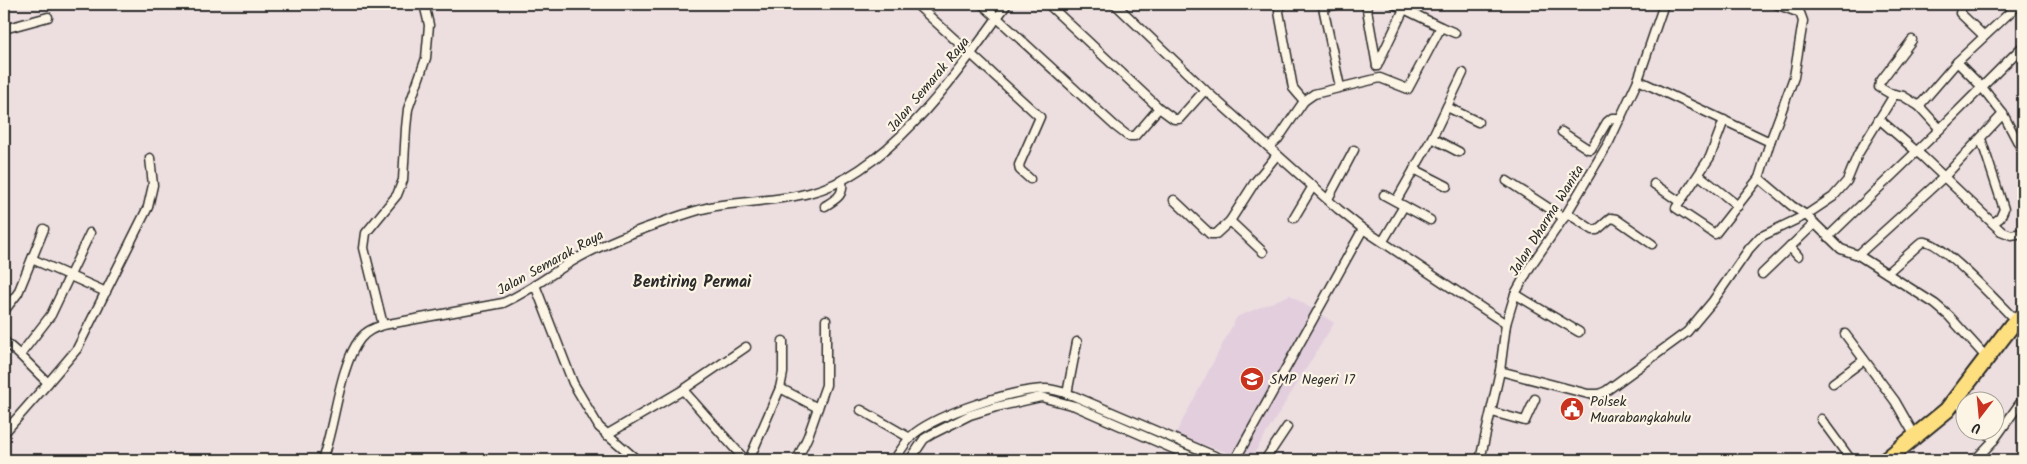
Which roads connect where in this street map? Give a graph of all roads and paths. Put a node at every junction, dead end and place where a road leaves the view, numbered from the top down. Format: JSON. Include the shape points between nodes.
{"nodes":[{"id":1,"x":424,"y":4,"type":"edge"},
{"id":2,"x":916,"y":4,"type":"edge"},
{"id":3,"x":982,"y":4,"type":"edge"},
{"id":4,"x":1007,"y":4,"type":"edge"},
{"id":5,"x":1048,"y":4,"type":"edge"},
{"id":6,"x":1115,"y":4,"type":"edge"},
{"id":7,"x":1279,"y":4,"type":"edge"},
{"id":8,"x":1340,"y":4,"type":"edge"},
{"id":9,"x":1366,"y":4,"type":"edge"},
{"id":10,"x":1394,"y":4,"type":"edge"},
{"id":11,"x":1664,"y":4,"type":"edge"},
{"id":12,"x":1776,"y":4,"type":"edge"},
{"id":13,"x":1966,"y":4,"type":"edge"},
{"id":14,"x":2019,"y":4,"type":"edge"},
{"id":15,"x":1323,"y":6,"type":"edge"},
{"id":16,"x":1405,"y":6,"type":"edge"},
{"id":17,"x":48,"y":17,"type":"dead end"},
{"id":18,"x":996,"y":18,"type":"junction"},
{"id":19,"x":1441,"y":26,"type":"junction"},
{"id":20,"x":4,"y":29,"type":"edge"},
{"id":21,"x":1455,"y":33,"type":"dead end"},
{"id":22,"x":1984,"y":36,"type":"junction"},
{"id":23,"x":1912,"y":40,"type":"dead end"},
{"id":24,"x":2023,"y":46,"type":"edge"},
{"id":25,"x":972,"y":54,"type":"junction"},
{"id":26,"x":1957,"y":62,"type":"junction"},
{"id":27,"x":1377,"y":66,"type":"junction"},
{"id":28,"x":1463,"y":73,"type":"dead end"},
{"id":29,"x":1380,"y":78,"type":"junction"},
{"id":30,"x":1638,"y":80,"type":"junction"},
{"id":31,"x":1981,"y":86,"type":"junction"},
{"id":32,"x":1340,"y":87,"type":"junction"},
{"id":33,"x":1206,"y":90,"type":"junction"},
{"id":34,"x":1894,"y":95,"type":"junction"},
{"id":35,"x":1304,"y":101,"type":"junction"},
{"id":36,"x":1919,"y":106,"type":"junction"},
{"id":37,"x":1447,"y":107,"type":"junction"},
{"id":38,"x":1159,"y":108,"type":"junction"},
{"id":39,"x":2003,"y":114,"type":"junction"},
{"id":40,"x":1621,"y":118,"type":"junction"},
{"id":41,"x":1879,"y":119,"type":"junction"},
{"id":42,"x":1724,"y":120,"type":"junction"},
{"id":43,"x":1478,"y":122,"type":"dead end"},
{"id":44,"x":1940,"y":129,"type":"junction"},
{"id":45,"x":1562,"y":132,"type":"dead end"},
{"id":46,"x":1432,"y":138,"type":"junction"},
{"id":47,"x":1981,"y":139,"type":"junction"},
{"id":48,"x":1770,"y":142,"type":"junction"},
{"id":49,"x":1354,"y":150,"type":"dead end"},
{"id":50,"x":1273,"y":151,"type":"junction"},
{"id":51,"x":1459,"y":152,"type":"dead end"},
{"id":52,"x":1916,"y":152,"type":"junction"},
{"id":53,"x":2023,"y":152,"type":"edge"},
{"id":54,"x":150,"y":158,"type":"dead end"},
{"id":55,"x":1414,"y":169,"type":"junction"},
{"id":56,"x":1699,"y":175,"type":"junction"},
{"id":57,"x":1944,"y":177,"type":"junction"},
{"id":58,"x":1759,"y":178,"type":"junction"},
{"id":59,"x":1030,"y":179,"type":"dead end"},
{"id":60,"x":842,"y":180,"type":"junction"},
{"id":61,"x":1507,"y":181,"type":"dead end"},
{"id":62,"x":1654,"y":184,"type":"dead end"},
{"id":63,"x":1313,"y":186,"type":"junction"},
{"id":64,"x":1447,"y":186,"type":"dead end"},
{"id":65,"x":1384,"y":195,"type":"dead end"},
{"id":66,"x":1328,"y":199,"type":"junction"},
{"id":67,"x":1174,"y":200,"type":"dead end"},
{"id":68,"x":1396,"y":201,"type":"junction"},
{"id":69,"x":1680,"y":202,"type":"junction"},
{"id":70,"x":825,"y":206,"type":"dead end"},
{"id":71,"x":1404,"y":206,"type":"junction"},
{"id":72,"x":1738,"y":206,"type":"junction"},
{"id":73,"x":1806,"y":215,"type":"junction"},
{"id":74,"x":1565,"y":216,"type":"junction"},
{"id":75,"x":1294,"y":218,"type":"dead end"},
{"id":76,"x":1430,"y":220,"type":"dead end"},
{"id":77,"x":1230,"y":221,"type":"junction"},
{"id":78,"x":1993,"y":223,"type":"junction"},
{"id":79,"x":1814,"y":224,"type":"junction"},
{"id":80,"x":44,"y":229,"type":"dead end"},
{"id":81,"x":1363,"y":230,"type":"junction"},
{"id":82,"x":90,"y":232,"type":"dead end"},
{"id":83,"x":2023,"y":233,"type":"edge"},
{"id":84,"x":1828,"y":237,"type":"junction"},
{"id":85,"x":1383,"y":241,"type":"junction"},
{"id":86,"x":1652,"y":244,"type":"dead end"},
{"id":87,"x":1790,"y":247,"type":"junction"},
{"id":88,"x":1263,"y":252,"type":"dead end"},
{"id":89,"x":1858,"y":255,"type":"junction"},
{"id":90,"x":1798,"y":256,"type":"dead end"},
{"id":91,"x":32,"y":259,"type":"junction"},
{"id":92,"x":1886,"y":272,"type":"junction"},
{"id":93,"x":1762,"y":274,"type":"dead end"},
{"id":94,"x":69,"y":275,"type":"junction"},
{"id":95,"x":535,"y":285,"type":"junction"},
{"id":96,"x":106,"y":292,"type":"junction"},
{"id":97,"x":1515,"y":294,"type":"junction"},
{"id":98,"x":4,"y":310,"type":"edge"},
{"id":99,"x":2020,"y":318,"type":"edge"},
{"id":100,"x":826,"y":320,"type":"dead end"},
{"id":101,"x":1506,"y":324,"type":"junction"},
{"id":102,"x":383,"y":325,"type":"junction"},
{"id":103,"x":1579,"y":332,"type":"dead end"},
{"id":104,"x":1846,"y":334,"type":"dead end"},
{"id":105,"x":4,"y":341,"type":"edge"},
{"id":106,"x":783,"y":341,"type":"dead end"},
{"id":107,"x":1077,"y":342,"type":"dead end"},
{"id":108,"x":746,"y":347,"type":"dead end"},
{"id":109,"x":20,"y":355,"type":"junction"},
{"id":110,"x":1988,"y":358,"type":"junction"},
{"id":111,"x":1864,"y":360,"type":"junction"},
{"id":112,"x":1500,"y":371,"type":"junction"},
{"id":113,"x":48,"y":383,"type":"junction"},
{"id":114,"x":1833,"y":383,"type":"dead end"},
{"id":115,"x":780,"y":388,"type":"junction"},
{"id":116,"x":683,"y":390,"type":"junction"},
{"id":117,"x":1968,"y":392,"type":"edge"},
{"id":118,"x":1067,"y":394,"type":"junction"},
{"id":119,"x":1536,"y":399,"type":"dead end"},
{"id":120,"x":2023,"y":399,"type":"edge"},
{"id":121,"x":1954,"y":407,"type":"edge"},
{"id":122,"x":818,"y":408,"type":"junction"},
{"id":123,"x":861,"y":410,"type":"dead end"},
{"id":124,"x":1492,"y":412,"type":"junction"},
{"id":125,"x":1821,"y":419,"type":"dead end"},
{"id":126,"x":1287,"y":426,"type":"dead end"},
{"id":127,"x":2004,"y":426,"type":"edge"},
{"id":128,"x":924,"y":427,"type":"junction"},
{"id":129,"x":4,"y":433,"type":"edge"},
{"id":130,"x":932,"y":434,"type":"junction"},
{"id":131,"x":606,"y":435,"type":"junction"},
{"id":132,"x":1915,"y":436,"type":"junction"},
{"id":133,"x":910,"y":438,"type":"junction"},
{"id":134,"x":1992,"y":442,"type":"edge"},
{"id":135,"x":1891,"y":458,"type":"edge"},
{"id":136,"x":322,"y":460,"type":"edge"},
{"id":137,"x":637,"y":460,"type":"edge"},
{"id":138,"x":747,"y":460,"type":"edge"},
{"id":139,"x":797,"y":460,"type":"edge"},
{"id":140,"x":894,"y":460,"type":"edge"},
{"id":141,"x":910,"y":460,"type":"edge"},
{"id":142,"x":1199,"y":460,"type":"edge"},
{"id":143,"x":1224,"y":460,"type":"edge"},
{"id":144,"x":1235,"y":460,"type":"edge"},
{"id":145,"x":1265,"y":460,"type":"edge"},
{"id":146,"x":1480,"y":460,"type":"edge"},
{"id":147,"x":1851,"y":460,"type":"edge"},
{"id":148,"x":1976,"y":460,"type":"edge"}],
"edges":[{"from":1,"to":102,"type":"street","via":[[429,25],[426,58],[408,109],[403,180],[397,195],[366,234],[364,248]]},
{"from":2,"to":25,"type":"street"},
{"from":3,"to":18,"type":"street"},
{"from":4,"to":18,"type":"street","name":"Jalan Semarak Raya"},
{"from":5,"to":38,"type":"street"},
{"from":6,"to":33,"type":"street"},
{"from":7,"to":35,"type":"street","via":[[1293,88]]},
{"from":8,"to":15,"type":"street"},
{"from":9,"to":27,"type":"street"},
{"from":10,"to":16,"type":"street"},
{"from":11,"to":30,"type":"street","name":"Jalan Dharma Wanita"},
{"from":12,"to":48,"type":"street","via":[[1798,12],[1803,21],[1794,77]]},
{"from":13,"to":22,"type":"street","via":[[1960,13]]},
{"from":14,"to":22,"type":"street"},
{"from":15,"to":32,"type":"street"},
{"from":16,"to":19,"type":"street"},
{"from":16,"to":27,"type":"street"},
{"from":17,"to":20,"type":"street"},
{"from":18,"to":25,"type":"street","name":"Jalan Semarak Raya"},
{"from":18,"to":38,"type":"street","via":[[1128,136],[1135,136]]},
{"from":19,"to":21,"type":"street"},
{"from":19,"to":29,"type":"street","via":[[1408,89]]},
{"from":22,"to":26,"type":"street"},
{"from":23,"to":34,"type":"street","via":[[1880,82],[1879,87]]},
{"from":24,"to":31,"type":"street"},
{"from":25,"to":59,"type":"street","via":[[1040,117],[1019,165]]},
{"from":25,"to":60,"type":"street","name":"Jalan Semarak Raya","via":[[902,136]]},
{"from":26,"to":31,"type":"street"},
{"from":26,"to":36,"type":"street"},
{"from":27,"to":29,"type":"street"},
{"from":28,"to":37,"type":"street"},
{"from":29,"to":32,"type":"street"},
{"from":30,"to":40,"type":"street","name":"Jalan Dharma Wanita"},
{"from":30,"to":42,"type":"street"},
{"from":31,"to":39,"type":"street"},
{"from":31,"to":44,"type":"street"},
{"from":32,"to":35,"type":"street","via":[[1314,94]]},
{"from":33,"to":38,"type":"street","via":[[1176,120]]},
{"from":33,"to":50,"type":"street"},
{"from":34,"to":36,"type":"street","via":[[1903,96]]},
{"from":34,"to":41,"type":"street"},
{"from":35,"to":50,"type":"street"},
{"from":36,"to":44,"type":"street"},
{"from":37,"to":43,"type":"street"},
{"from":37,"to":46,"type":"street"},
{"from":39,"to":47,"type":"street"},
{"from":39,"to":53,"type":"street"},
{"from":40,"to":45,"type":"street","via":[[1607,122],[1591,149]]},
{"from":40,"to":74,"type":"street","name":"Jalan Dharma Wanita"},
{"from":41,"to":52,"type":"street"},
{"from":41,"to":73,"type":"street","via":[[1847,180],[1833,197]]},
{"from":42,"to":48,"type":"street"},
{"from":42,"to":56,"type":"street","via":[[1710,157]]},
{"from":44,"to":52,"type":"street"},
{"from":46,"to":51,"type":"street"},
{"from":46,"to":55,"type":"street"},
{"from":47,"to":57,"type":"street"},
{"from":47,"to":78,"type":"street","via":[[2004,209]]},
{"from":48,"to":58,"type":"street"},
{"from":49,"to":66,"type":"street"},
{"from":50,"to":63,"type":"street"},
{"from":50,"to":77,"type":"street"},
{"from":52,"to":57,"type":"street"},
{"from":52,"to":84,"type":"street"},
{"from":54,"to":96,"type":"street","via":[[152,196]]},
{"from":55,"to":64,"type":"street"},
{"from":55,"to":68,"type":"street"},
{"from":56,"to":69,"type":"street"},
{"from":56,"to":72,"type":"street"},
{"from":57,"to":78,"type":"street"},
{"from":57,"to":89,"type":"street"},
{"from":58,"to":72,"type":"street"},
{"from":58,"to":73,"type":"street"},
{"from":60,"to":70,"type":"street","via":[[840,196]]},
{"from":60,"to":95,"type":"street","name":"Jalan Semarak Raya","via":[[808,194],[695,210],[603,246]]},
{"from":61,"to":74,"type":"street"},
{"from":62,"to":69,"type":"street"},
{"from":63,"to":66,"type":"street"},
{"from":63,"to":75,"type":"street"},
{"from":65,"to":68,"type":"street"},
{"from":66,"to":81,"type":"street"},
{"from":67,"to":77,"type":"street","via":[[1211,235]]},
{"from":68,"to":71,"type":"street"},
{"from":69,"to":72,"type":"street","via":[[1676,208],[1715,234]]},
{"from":71,"to":76,"type":"street"},
{"from":71,"to":85,"type":"street"},
{"from":73,"to":79,"type":"street"},
{"from":73,"to":112,"type":"street","via":[[1760,237],[1687,332],[1599,394]]},
{"from":74,"to":86,"type":"street","via":[[1593,230],[1611,218],[1616,219]]},
{"from":74,"to":97,"type":"street","name":"Jalan Dharma Wanita"},
{"from":77,"to":88,"type":"street"},
{"from":78,"to":83,"type":"street","via":[[2006,234]]},
{"from":79,"to":84,"type":"street"},
{"from":79,"to":87,"type":"street"},
{"from":80,"to":91,"type":"street"},
{"from":81,"to":85,"type":"street"},
{"from":81,"to":144,"type":"street"},
{"from":82,"to":94,"type":"street"},
{"from":84,"to":89,"type":"street","via":[[1841,249]]},
{"from":85,"to":101,"type":"street"},
{"from":87,"to":90,"type":"street"},
{"from":87,"to":93,"type":"street"},
{"from":89,"to":92,"type":"street"},
{"from":91,"to":94,"type":"street"},
{"from":91,"to":98,"type":"street","via":[[18,293]]},
{"from":92,"to":99,"type":"street","via":[[1922,242],[1929,241]]},
{"from":92,"to":110,"type":"street","via":[[1935,304]]},
{"from":94,"to":96,"type":"street"},
{"from":94,"to":109,"type":"street","via":[[47,320]]},
{"from":95,"to":102,"type":"street","name":"Jalan Semarak Raya","via":[[503,303]]},
{"from":95,"to":131,"type":"street","via":[[573,383]]},
{"from":96,"to":113,"type":"street","via":[[77,349]]},
{"from":97,"to":101,"type":"street","name":"Jalan Dharma Wanita"},
{"from":97,"to":103,"type":"street"},
{"from":99,"to":110,"type":"highway"},
{"from":100,"to":122,"type":"street","via":[[826,385]]},
{"from":101,"to":112,"type":"street","name":"Jalan Dharma Wanita"},
{"from":102,"to":136,"type":"street","name":"Jalan Semarak Raya","via":[[370,329],[353,352]]},
{"from":104,"to":111,"type":"street"},
{"from":105,"to":109,"type":"street"},
{"from":106,"to":115,"type":"street"},
{"from":107,"to":118,"type":"street"},
{"from":108,"to":116,"type":"street"},
{"from":109,"to":113,"type":"street"},
{"from":110,"to":117,"type":"highway"},
{"from":111,"to":114,"type":"street"},
{"from":111,"to":132,"type":"street","via":[[1895,401]]},
{"from":112,"to":124,"type":"street","name":"Jalan Dharma Wanita"},
{"from":113,"to":129,"type":"street"},
{"from":115,"to":122,"type":"street"},
{"from":115,"to":138,"type":"street"},
{"from":116,"to":131,"type":"street"},
{"from":116,"to":138,"type":"street"},
{"from":118,"to":128,"type":"street","via":[[1045,389],[1015,393]]},
{"from":118,"to":143,"type":"street"},
{"from":119,"to":124,"type":"street","via":[[1525,421]]},
{"from":120,"to":127,"type":"street"},
{"from":121,"to":132,"type":"highway"},
{"from":122,"to":139,"type":"street"},
{"from":123,"to":133,"type":"street"},
{"from":124,"to":146,"type":"street","name":"Jalan Dharma Wanita"},
{"from":125,"to":147,"type":"street"},
{"from":126,"to":145,"type":"street"},
{"from":128,"to":130,"type":"street"},
{"from":128,"to":133,"type":"street"},
{"from":130,"to":141,"type":"street","via":[[924,439]]},
{"from":130,"to":142,"type":"street","via":[[996,406],[1041,397],[1075,406]]},
{"from":131,"to":137,"type":"street"},
{"from":132,"to":135,"type":"highway"},
{"from":133,"to":140,"type":"street"},
{"from":134,"to":148,"type":"street"}]}
